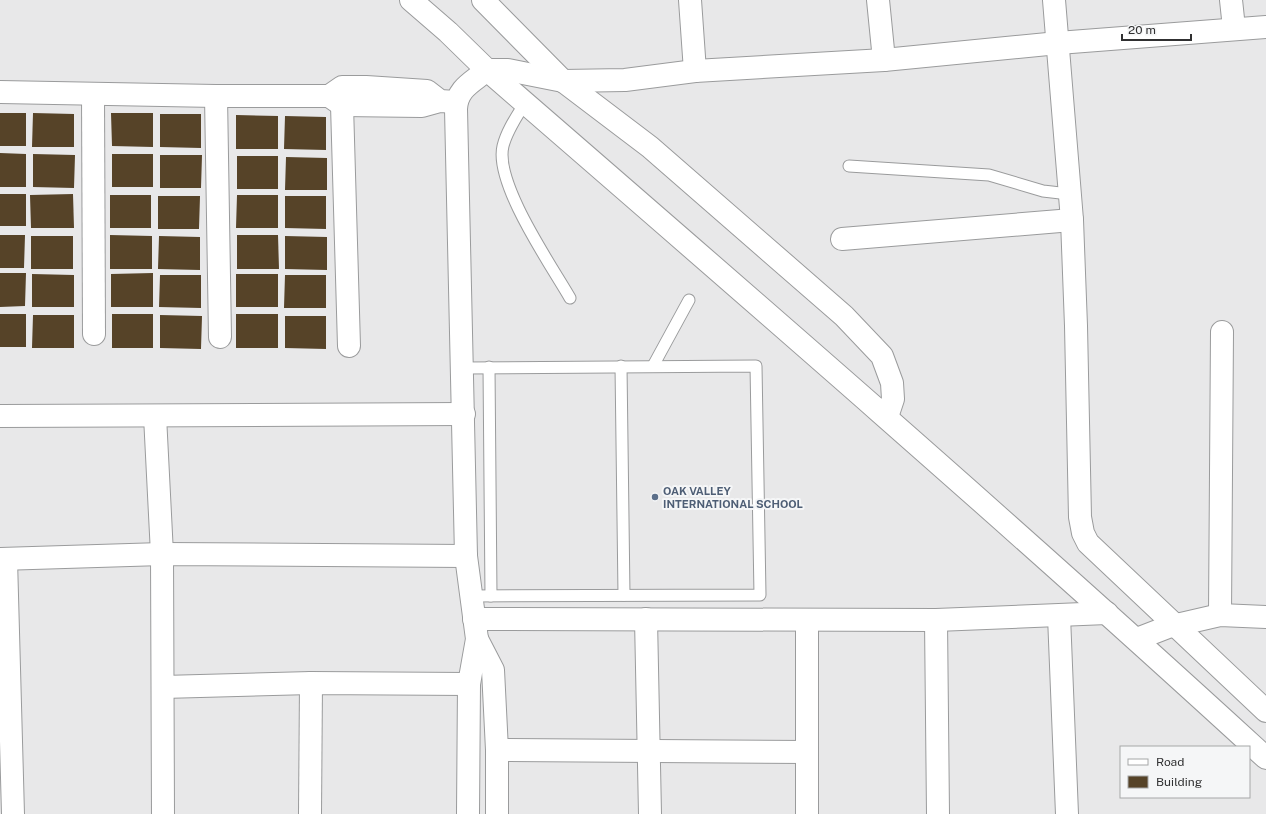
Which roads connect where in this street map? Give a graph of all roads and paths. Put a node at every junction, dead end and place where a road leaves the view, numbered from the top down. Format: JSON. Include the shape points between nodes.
{"nodes":[{"id":1,"x":411,"y":0,"type":"edge"},
{"id":2,"x":483,"y":0,"type":"edge"},
{"id":3,"x":690,"y":0,"type":"edge"},
{"id":4,"x":878,"y":0,"type":"edge"},
{"id":5,"x":1054,"y":0,"type":"edge"},
{"id":6,"x":1231,"y":0,"type":"edge"},
{"id":7,"x":1266,"y":27,"type":"edge"},
{"id":8,"x":1234,"y":28,"type":"junction"},
{"id":9,"x":1058,"y":43,"type":"junction"},
{"id":10,"x":884,"y":60,"type":"junction"},
{"id":11,"x":487,"y":70,"type":"junction"},
{"id":12,"x":694,"y":71,"type":"junction"},
{"id":13,"x":563,"y":81,"type":"junction"},
{"id":14,"x":0,"y":92,"type":"edge"},
{"id":15,"x":93,"y":94,"type":"junction"},
{"id":16,"x":216,"y":96,"type":"junction"},
{"id":17,"x":336,"y":101,"type":"junction"},
{"id":18,"x":448,"y":102,"type":"junction"},
{"id":19,"x":525,"y":103,"type":"junction"},
{"id":20,"x":849,"y":166,"type":"dead end"},
{"id":21,"x":1069,"y":194,"type":"junction"},
{"id":22,"x":1072,"y":220,"type":"junction"},
{"id":23,"x":842,"y":239,"type":"dead end"},
{"id":24,"x":570,"y":298,"type":"dead end"},
{"id":25,"x":689,"y":300,"type":"dead end"},
{"id":26,"x":1222,"y":332,"type":"dead end"},
{"id":27,"x":94,"y":334,"type":"dead end"},
{"id":28,"x":220,"y":337,"type":"dead end"},
{"id":29,"x":349,"y":346,"type":"dead end"},
{"id":30,"x":621,"y":366,"type":"junction"},
{"id":31,"x":653,"y":366,"type":"junction"},
{"id":32,"x":463,"y":368,"type":"junction"},
{"id":33,"x":489,"y":368,"type":"junction"},
{"id":34,"x":464,"y":414,"type":"junction"},
{"id":35,"x":0,"y":416,"type":"edge"},
{"id":36,"x":155,"y":416,"type":"junction"},
{"id":37,"x":887,"y":417,"type":"junction"},
{"id":38,"x":162,"y":554,"type":"junction"},
{"id":39,"x":466,"y":556,"type":"junction"},
{"id":40,"x":3,"y":559,"type":"edge"},
{"id":41,"x":481,"y":596,"type":"junction"},
{"id":42,"x":624,"y":596,"type":"junction"},
{"id":43,"x":1107,"y":613,"type":"junction"},
{"id":44,"x":1220,"y":615,"type":"junction"},
{"id":45,"x":1059,"y":616,"type":"junction"},
{"id":46,"x":1266,"y":617,"type":"edge"},
{"id":47,"x":646,"y":619,"type":"junction"},
{"id":48,"x":807,"y":620,"type":"junction"},
{"id":49,"x":936,"y":620,"type":"junction"},
{"id":50,"x":1172,"y":626,"type":"junction"},
{"id":51,"x":476,"y":629,"type":"junction"},
{"id":52,"x":1141,"y":637,"type":"junction"},
{"id":53,"x":311,"y":683,"type":"junction"},
{"id":54,"x":470,"y":684,"type":"junction"},
{"id":55,"x":164,"y":687,"type":"junction"},
{"id":56,"x":1266,"y":711,"type":"edge"},
{"id":57,"x":497,"y":750,"type":"junction"},
{"id":58,"x":648,"y":752,"type":"junction"},
{"id":59,"x":807,"y":752,"type":"junction"},
{"id":60,"x":1266,"y":758,"type":"edge"},
{"id":61,"x":13,"y":814,"type":"edge"},
{"id":62,"x":163,"y":814,"type":"edge"},
{"id":63,"x":310,"y":814,"type":"edge"},
{"id":64,"x":468,"y":814,"type":"edge"},
{"id":65,"x":497,"y":814,"type":"edge"},
{"id":66,"x":650,"y":814,"type":"edge"},
{"id":67,"x":807,"y":814,"type":"edge"},
{"id":68,"x":938,"y":814,"type":"edge"},
{"id":69,"x":1067,"y":814,"type":"edge"}],
"edges":[{"from":1,"to":11,"type":"street"},
{"from":2,"to":13,"type":"street"},
{"from":3,"to":12,"type":"street"},
{"from":4,"to":10,"type":"street"},
{"from":5,"to":9,"type":"street"},
{"from":6,"to":8,"type":"street"},
{"from":7,"to":8,"type":"street"},
{"from":8,"to":9,"type":"street"},
{"from":9,"to":10,"type":"street"},
{"from":9,"to":21,"type":"street"},
{"from":10,"to":12,"type":"street"},
{"from":11,"to":13,"type":"street","via":[[508,70]]},
{"from":11,"to":18,"type":"street"},
{"from":11,"to":19,"type":"street"},
{"from":12,"to":13,"type":"street","via":[[625,80]]},
{"from":13,"to":37,"type":"street","via":[[650,147],[844,316],[882,356],[892,383],[893,399]]},
{"from":14,"to":15,"type":"street"},
{"from":15,"to":16,"type":"street"},
{"from":15,"to":27,"type":"street"},
{"from":16,"to":17,"type":"street"},
{"from":16,"to":28,"type":"street"},
{"from":17,"to":18,"type":"street","via":[[342,87],[366,87],[427,91]]},
{"from":17,"to":29,"type":"street"},
{"from":18,"to":32,"type":"street"},
{"from":19,"to":24,"type":"lane","via":[[502,147],[505,178],[517,207]]},
{"from":19,"to":37,"type":"street"},
{"from":20,"to":21,"type":"lane","via":[[989,175],[1043,190]]},
{"from":21,"to":22,"type":"street"},
{"from":22,"to":23,"type":"street"},
{"from":22,"to":50,"type":"street","via":[[1082,533],[1088,543]]},
{"from":25,"to":31,"type":"lane"},
{"from":26,"to":44,"type":"street"},
{"from":30,"to":31,"type":"lane"},
{"from":30,"to":33,"type":"lane"},
{"from":30,"to":42,"type":"lane"},
{"from":31,"to":42,"type":"lane","via":[[756,366],[760,595]]},
{"from":32,"to":33,"type":"lane"},
{"from":32,"to":34,"type":"street"},
{"from":33,"to":41,"type":"lane"},
{"from":34,"to":36,"type":"street"},
{"from":34,"to":39,"type":"street"},
{"from":35,"to":36,"type":"street"},
{"from":36,"to":38,"type":"street"},
{"from":37,"to":43,"type":"street"},
{"from":38,"to":39,"type":"street"},
{"from":38,"to":40,"type":"street"},
{"from":38,"to":55,"type":"street"},
{"from":39,"to":41,"type":"street"},
{"from":40,"to":61,"type":"street"},
{"from":41,"to":42,"type":"lane"},
{"from":41,"to":51,"type":"street"},
{"from":43,"to":45,"type":"street"},
{"from":43,"to":52,"type":"street"},
{"from":44,"to":46,"type":"street"},
{"from":44,"to":50,"type":"street"},
{"from":45,"to":49,"type":"street"},
{"from":45,"to":69,"type":"street"},
{"from":47,"to":48,"type":"street"},
{"from":47,"to":51,"type":"street"},
{"from":47,"to":58,"type":"street"},
{"from":48,"to":49,"type":"street"},
{"from":48,"to":59,"type":"street"},
{"from":49,"to":68,"type":"street"},
{"from":50,"to":52,"type":"street"},
{"from":50,"to":56,"type":"street"},
{"from":51,"to":54,"type":"street"},
{"from":51,"to":57,"type":"street","via":[[493,670]]},
{"from":52,"to":60,"type":"street"},
{"from":53,"to":54,"type":"street"},
{"from":53,"to":55,"type":"street"},
{"from":53,"to":63,"type":"street"},
{"from":54,"to":64,"type":"street"},
{"from":55,"to":62,"type":"street"},
{"from":57,"to":58,"type":"street"},
{"from":57,"to":65,"type":"street"},
{"from":58,"to":59,"type":"street"},
{"from":58,"to":66,"type":"street"},
{"from":59,"to":67,"type":"street"}]}
